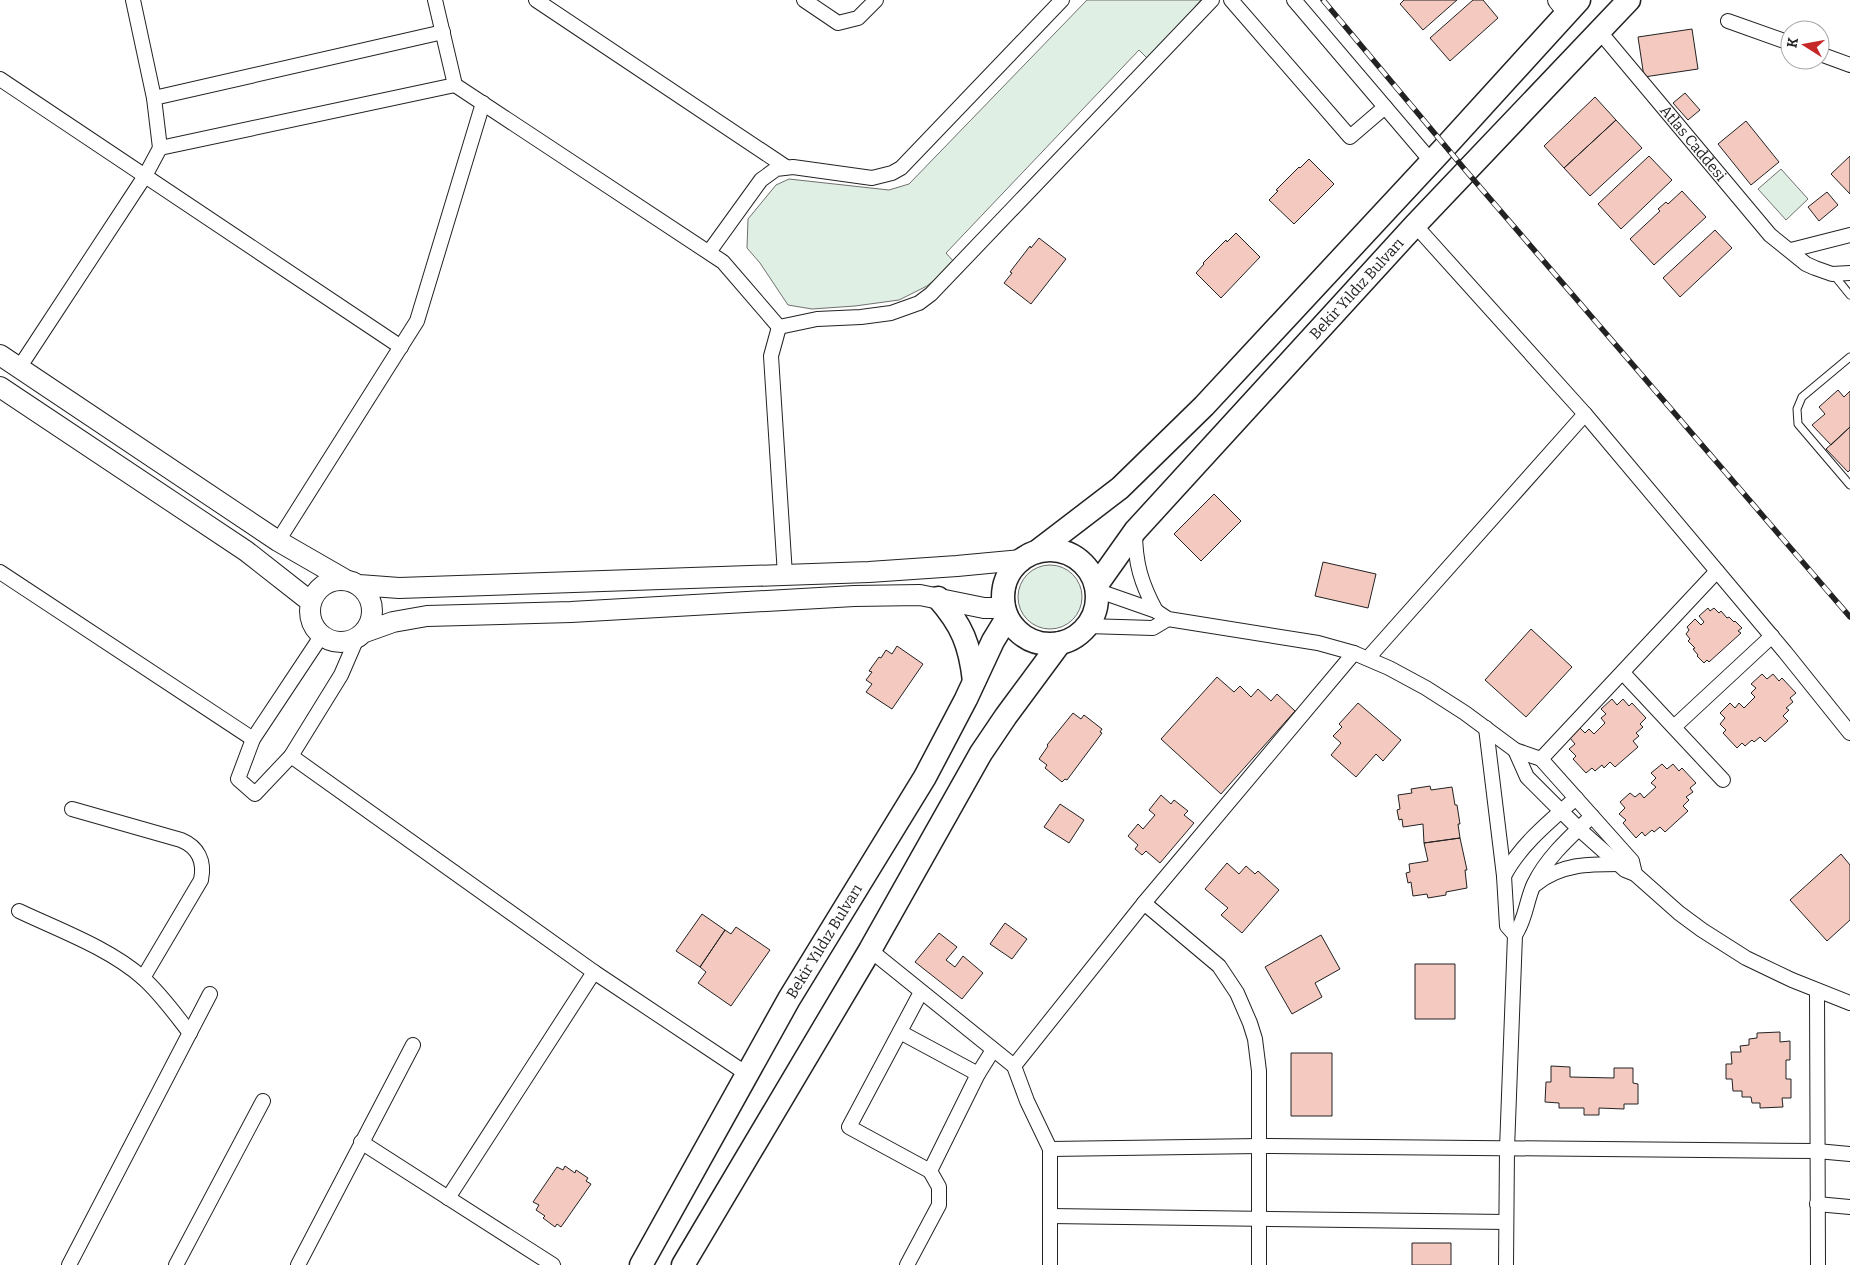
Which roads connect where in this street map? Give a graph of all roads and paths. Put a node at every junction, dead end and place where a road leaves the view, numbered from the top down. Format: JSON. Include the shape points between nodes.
{"nodes":[{"id":1,"x":133,"y":0,"type":"edge"},
{"id":2,"x":435,"y":0,"type":"edge"},
{"id":3,"x":536,"y":0,"type":"edge"},
{"id":4,"x":804,"y":0,"type":"edge"},
{"id":5,"x":876,"y":0,"type":"edge"},
{"id":6,"x":1062,"y":0,"type":"edge"},
{"id":7,"x":1212,"y":0,"type":"edge"},
{"id":8,"x":1231,"y":0,"type":"edge"},
{"id":9,"x":1294,"y":0,"type":"edge"},
{"id":10,"x":1629,"y":0,"type":"edge"},
{"id":11,"x":1569,"y":4,"type":"edge"},
{"id":12,"x":1728,"y":21,"type":"dead end"},
{"id":13,"x":443,"y":32,"type":"junction"},
{"id":14,"x":1600,"y":32,"type":"junction"},
{"id":15,"x":1780,"y":39,"type":"edge"},
{"id":16,"x":1830,"y":58,"type":"edge"},
{"id":17,"x":1850,"y":65,"type":"edge"},
{"id":18,"x":0,"y":79,"type":"edge"},
{"id":19,"x":455,"y":84,"type":"junction"},
{"id":20,"x":154,"y":98,"type":"junction"},
{"id":21,"x":483,"y":103,"type":"junction"},
{"id":22,"x":1385,"y":107,"type":"junction"},
{"id":23,"x":160,"y":148,"type":"junction"},
{"id":24,"x":1431,"y":161,"type":"junction"},
{"id":25,"x":786,"y":167,"type":"junction"},
{"id":26,"x":145,"y":176,"type":"junction"},
{"id":27,"x":1415,"y":225,"type":"junction"},
{"id":28,"x":1850,"y":235,"type":"edge"},
{"id":29,"x":1791,"y":250,"type":"junction"},
{"id":30,"x":708,"y":252,"type":"junction"},
{"id":31,"x":1850,"y":273,"type":"edge"},
{"id":32,"x":1832,"y":274,"type":"junction"},
{"id":33,"x":1850,"y":295,"type":"edge"},
{"id":34,"x":778,"y":327,"type":"junction"},
{"id":35,"x":401,"y":347,"type":"junction"},
{"id":36,"x":0,"y":355,"type":"edge"},
{"id":37,"x":1850,"y":358,"type":"edge"},
{"id":38,"x":19,"y":368,"type":"junction"},
{"id":39,"x":0,"y":387,"type":"edge"},
{"id":40,"x":1585,"y":414,"type":"junction"},
{"id":41,"x":1850,"y":485,"type":"edge"},
{"id":42,"x":1135,"y":531,"type":"junction"},
{"id":43,"x":278,"y":541,"type":"junction"},
{"id":44,"x":1029,"y":555,"type":"junction"},
{"id":45,"x":1717,"y":571,"type":"junction"},
{"id":46,"x":0,"y":572,"type":"edge"},
{"id":47,"x":785,"y":575,"type":"junction"},
{"id":48,"x":352,"y":582,"type":"junction"},
{"id":49,"x":1096,"y":588,"type":"junction"},
{"id":50,"x":938,"y":598,"type":"junction"},
{"id":51,"x":311,"y":602,"type":"junction"},
{"id":52,"x":1156,"y":611,"type":"junction"},
{"id":53,"x":1005,"y":613,"type":"junction"},
{"id":54,"x":1168,"y":619,"type":"junction"},
{"id":55,"x":1087,"y":626,"type":"junction"},
{"id":56,"x":322,"y":635,"type":"junction"},
{"id":57,"x":361,"y":635,"type":"junction"},
{"id":58,"x":1772,"y":636,"type":"junction"},
{"id":59,"x":1060,"y":643,"type":"junction"},
{"id":60,"x":1354,"y":653,"type":"junction"},
{"id":61,"x":1368,"y":658,"type":"junction"},
{"id":62,"x":1623,"y":673,"type":"junction"},
{"id":63,"x":974,"y":681,"type":"junction"},
{"id":64,"x":1674,"y":727,"type":"junction"},
{"id":65,"x":1486,"y":728,"type":"junction"},
{"id":66,"x":1850,"y":733,"type":"edge"},
{"id":67,"x":253,"y":738,"type":"junction"},
{"id":68,"x":1515,"y":750,"type":"junction"},
{"id":69,"x":291,"y":756,"type":"junction"},
{"id":70,"x":1541,"y":760,"type":"junction"},
{"id":71,"x":1723,"y":780,"type":"dead end"},
{"id":72,"x":1576,"y":798,"type":"junction"},
{"id":73,"x":72,"y":809,"type":"dead end"},
{"id":74,"x":1561,"y":812,"type":"junction"},
{"id":75,"x":1592,"y":816,"type":"junction"},
{"id":76,"x":1579,"y":829,"type":"junction"},
{"id":77,"x":1619,"y":864,"type":"junction"},
{"id":78,"x":1635,"y":874,"type":"junction"},
{"id":79,"x":1504,"y":876,"type":"junction"},
{"id":80,"x":1533,"y":886,"type":"junction"},
{"id":81,"x":1144,"y":902,"type":"junction"},
{"id":82,"x":18,"y":911,"type":"dead end"},
{"id":83,"x":1515,"y":935,"type":"junction"},
{"id":84,"x":870,"y":950,"type":"junction"},
{"id":85,"x":594,"y":972,"type":"junction"},
{"id":86,"x":143,"y":978,"type":"junction"},
{"id":87,"x":1818,"y":991,"type":"junction"},
{"id":88,"x":921,"y":992,"type":"junction"},
{"id":89,"x":210,"y":994,"type":"dead end"},
{"id":90,"x":1850,"y":1003,"type":"edge"},
{"id":91,"x":900,"y":1032,"type":"junction"},
{"id":92,"x":190,"y":1033,"type":"junction"},
{"id":93,"x":413,"y":1046,"type":"dead end"},
{"id":94,"x":993,"y":1050,"type":"junction"},
{"id":95,"x":1014,"y":1066,"type":"junction"},
{"id":96,"x":747,"y":1074,"type":"junction"},
{"id":97,"x":978,"y":1074,"type":"junction"},
{"id":98,"x":263,"y":1100,"type":"dead end"},
{"id":99,"x":361,"y":1142,"type":"junction"},
{"id":100,"x":1259,"y":1146,"type":"junction"},
{"id":101,"x":1050,"y":1149,"type":"junction"},
{"id":102,"x":1507,"y":1149,"type":"junction"},
{"id":103,"x":1817,"y":1151,"type":"junction"},
{"id":104,"x":1850,"y":1154,"type":"edge"},
{"id":105,"x":930,"y":1171,"type":"junction"},
{"id":106,"x":448,"y":1198,"type":"junction"},
{"id":107,"x":1817,"y":1204,"type":"junction"},
{"id":108,"x":1850,"y":1207,"type":"edge"},
{"id":109,"x":1050,"y":1216,"type":"junction"},
{"id":110,"x":1259,"y":1219,"type":"junction"},
{"id":111,"x":1506,"y":1222,"type":"junction"},
{"id":112,"x":69,"y":1265,"type":"edge"},
{"id":113,"x":176,"y":1265,"type":"edge"},
{"id":114,"x":298,"y":1265,"type":"edge"},
{"id":115,"x":553,"y":1265,"type":"edge"},
{"id":116,"x":641,"y":1265,"type":"edge"},
{"id":117,"x":683,"y":1265,"type":"edge"},
{"id":118,"x":908,"y":1265,"type":"edge"},
{"id":119,"x":1050,"y":1265,"type":"edge"},
{"id":120,"x":1259,"y":1265,"type":"edge"},
{"id":121,"x":1506,"y":1265,"type":"edge"},
{"id":122,"x":1818,"y":1265,"type":"edge"}],
"edges":[{"from":1,"to":20,"type":"street"},
{"from":2,"to":13,"type":"street"},
{"from":3,"to":25,"type":"street"},
{"from":4,"to":5,"type":"street","via":[[838,23],[858,18]]},
{"from":6,"to":25,"type":"street","via":[[901,168],[872,178]]},
{"from":7,"to":34,"type":"street","via":[[931,294],[918,303],[890,313],[817,319]]},
{"from":8,"to":22,"type":"street","via":[[1350,137]]},
{"from":9,"to":22,"type":"street"},
{"from":10,"to":14,"type":"main road","name":"Bekir Yıldız Bulvarı"},
{"from":11,"to":24,"type":"main road","name":"Bekir Yıldız Bulvarı"},
{"from":12,"to":15,"type":"street"},
{"from":13,"to":19,"type":"street"},
{"from":13,"to":20,"type":"street"},
{"from":14,"to":27,"type":"main road","name":"Bekir Yıldız Bulvarı"},
{"from":14,"to":29,"type":"street","name":"Atlas Caddesi","via":[[1762,226]]},
{"from":16,"to":17,"type":"street"},
{"from":18,"to":26,"type":"street"},
{"from":19,"to":21,"type":"street"},
{"from":19,"to":23,"type":"street"},
{"from":20,"to":23,"type":"street"},
{"from":21,"to":30,"type":"street"},
{"from":21,"to":35,"type":"street","via":[[417,321]]},
{"from":22,"to":24,"type":"street"},
{"from":23,"to":26,"type":"street"},
{"from":24,"to":44,"type":"main road","name":"Bekir Yıldız Bulvarı","via":[[1204,406],[1120,488]]},
{"from":25,"to":30,"type":"street","via":[[776,169],[761,180]]},
{"from":26,"to":35,"type":"street"},
{"from":26,"to":38,"type":"street"},
{"from":27,"to":40,"type":"street"},
{"from":27,"to":42,"type":"main road","name":"Bekir Yıldız Bulvarı"},
{"from":28,"to":29,"type":"street"},
{"from":29,"to":32,"type":"street","name":"Atlas Caddesi","via":[[1806,264]]},
{"from":30,"to":34,"type":"street","via":[[723,262]]},
{"from":31,"to":32,"type":"street","name":"Atlas Caddesi"},
{"from":32,"to":33,"type":"lane"},
{"from":34,"to":47,"type":"street","via":[[771,356]]},
{"from":35,"to":43,"type":"street"},
{"from":36,"to":38,"type":"street"},
{"from":37,"to":41,"type":"lane","via":[[1802,397],[1796,416],[1798,424]]},
{"from":38,"to":43,"type":"street"},
{"from":39,"to":51,"type":"street","via":[[246,551]]},
{"from":40,"to":45,"type":"street"},
{"from":40,"to":61,"type":"street"},
{"from":42,"to":49,"type":"main road","name":"Bekir Yıldız Bulvarı"},
{"from":42,"to":52,"type":"street","via":[[1140,577]]},
{"from":43,"to":48,"type":"street"},
{"from":44,"to":47,"type":"street","via":[[912,570]]},
{"from":44,"to":49,"type":"main road","via":[[1060,550],[1079,559],[1092,576]]},
{"from":44,"to":53,"type":"main road","via":[[1007,576],[1002,597]]},
{"from":45,"to":58,"type":"street"},
{"from":45,"to":62,"type":"street"},
{"from":46,"to":67,"type":"street"},
{"from":47,"to":48,"type":"street","via":[[399,588]]},
{"from":48,"to":51,"type":"street","via":[[334,580],[316,592]]},
{"from":48,"to":57,"type":"street","via":[[367,592],[372,607],[370,623]]},
{"from":49,"to":52,"type":"street"},
{"from":49,"to":55,"type":"main road","via":[[1096,607]]},
{"from":50,"to":53,"type":"street"},
{"from":50,"to":57,"type":"street","via":[[900,594],[571,612],[427,616],[393,622]]},
{"from":50,"to":63,"type":"main road","via":[[965,637]]},
{"from":51,"to":56,"type":"street","via":[[311,617]]},
{"from":52,"to":54,"type":"street"},
{"from":53,"to":59,"type":"main road","via":[[1013,627],[1029,640],[1050,645]]},
{"from":53,"to":63,"type":"main road","name":"Bekir Yıldız Bulvarı"},
{"from":54,"to":55,"type":"street","via":[[1153,628]]},
{"from":54,"to":60,"type":"street","via":[[1318,643]]},
{"from":55,"to":59,"type":"main road","via":[[1080,634]]},
{"from":56,"to":57,"type":"street","via":[[336,642],[347,642]]},
{"from":56,"to":67,"type":"street"},
{"from":57,"to":69,"type":"street","via":[[341,675]]},
{"from":58,"to":64,"type":"street"},
{"from":58,"to":66,"type":"street"},
{"from":59,"to":84,"type":"main road","via":[[981,753]]},
{"from":60,"to":61,"type":"street"},
{"from":60,"to":81,"type":"street"},
{"from":61,"to":65,"type":"street","via":[[1426,688]]},
{"from":62,"to":64,"type":"street"},
{"from":62,"to":70,"type":"street"},
{"from":63,"to":96,"type":"main road","name":"Bekir Yıldız Bulvarı","via":[[925,777],[789,999]]},
{"from":64,"to":71,"type":"street"},
{"from":65,"to":68,"type":"street"},
{"from":65,"to":79,"type":"street"},
{"from":67,"to":69,"type":"street","via":[[238,779],[255,794]]},
{"from":68,"to":70,"type":"street"},
{"from":68,"to":74,"type":"street","via":[[1527,777]]},
{"from":69,"to":85,"type":"street"},
{"from":70,"to":72,"type":"street"},
{"from":72,"to":74,"type":"street"},
{"from":72,"to":75,"type":"street"},
{"from":73,"to":86,"type":"street","via":[[181,840],[200,856],[201,880]]},
{"from":74,"to":76,"type":"street"},
{"from":74,"to":79,"type":"street","via":[[1521,850]]},
{"from":75,"to":76,"type":"street"},
{"from":75,"to":78,"type":"street","via":[[1632,861]]},
{"from":76,"to":77,"type":"street"},
{"from":76,"to":80,"type":"street","via":[[1550,859]]},
{"from":77,"to":78,"type":"street"},
{"from":77,"to":80,"type":"street","via":[[1569,867]]},
{"from":78,"to":87,"type":"street","via":[[1679,913],[1724,945],[1768,970]]},
{"from":79,"to":83,"type":"street","via":[[1507,926]]},
{"from":80,"to":83,"type":"street","via":[[1522,925]]},
{"from":81,"to":95,"type":"street"},
{"from":81,"to":100,"type":"street","via":[[1219,966],[1237,993],[1252,1031],[1257,1055]]},
{"from":82,"to":86,"type":"street","via":[[98,949]]},
{"from":83,"to":102,"type":"street"},
{"from":84,"to":88,"type":"street"},
{"from":84,"to":117,"type":"main road"},
{"from":85,"to":96,"type":"street"},
{"from":85,"to":106,"type":"street"},
{"from":86,"to":92,"type":"street"},
{"from":87,"to":90,"type":"street"},
{"from":87,"to":103,"type":"street"},
{"from":88,"to":91,"type":"street"},
{"from":88,"to":94,"type":"street"},
{"from":89,"to":92,"type":"street"},
{"from":91,"to":97,"type":"street"},
{"from":91,"to":105,"type":"street","via":[[849,1127]]},
{"from":92,"to":112,"type":"street"},
{"from":93,"to":99,"type":"street"},
{"from":94,"to":95,"type":"street"},
{"from":94,"to":97,"type":"street"},
{"from":95,"to":101,"type":"street"},
{"from":96,"to":116,"type":"main road","name":"Bekir Yıldız Bulvarı"},
{"from":97,"to":105,"type":"street"},
{"from":98,"to":113,"type":"street"},
{"from":99,"to":106,"type":"street"},
{"from":99,"to":114,"type":"street"},
{"from":100,"to":101,"type":"street"},
{"from":100,"to":102,"type":"street"},
{"from":100,"to":110,"type":"street"},
{"from":101,"to":109,"type":"street"},
{"from":102,"to":103,"type":"street"},
{"from":102,"to":111,"type":"street"},
{"from":103,"to":104,"type":"street"},
{"from":103,"to":107,"type":"street"},
{"from":105,"to":118,"type":"street","via":[[938,1187],[939,1205]]},
{"from":106,"to":115,"type":"street"},
{"from":107,"to":108,"type":"street"},
{"from":107,"to":122,"type":"street"},
{"from":109,"to":110,"type":"street"},
{"from":109,"to":119,"type":"street"},
{"from":110,"to":111,"type":"street"},
{"from":110,"to":120,"type":"street"},
{"from":111,"to":121,"type":"street"}]}
